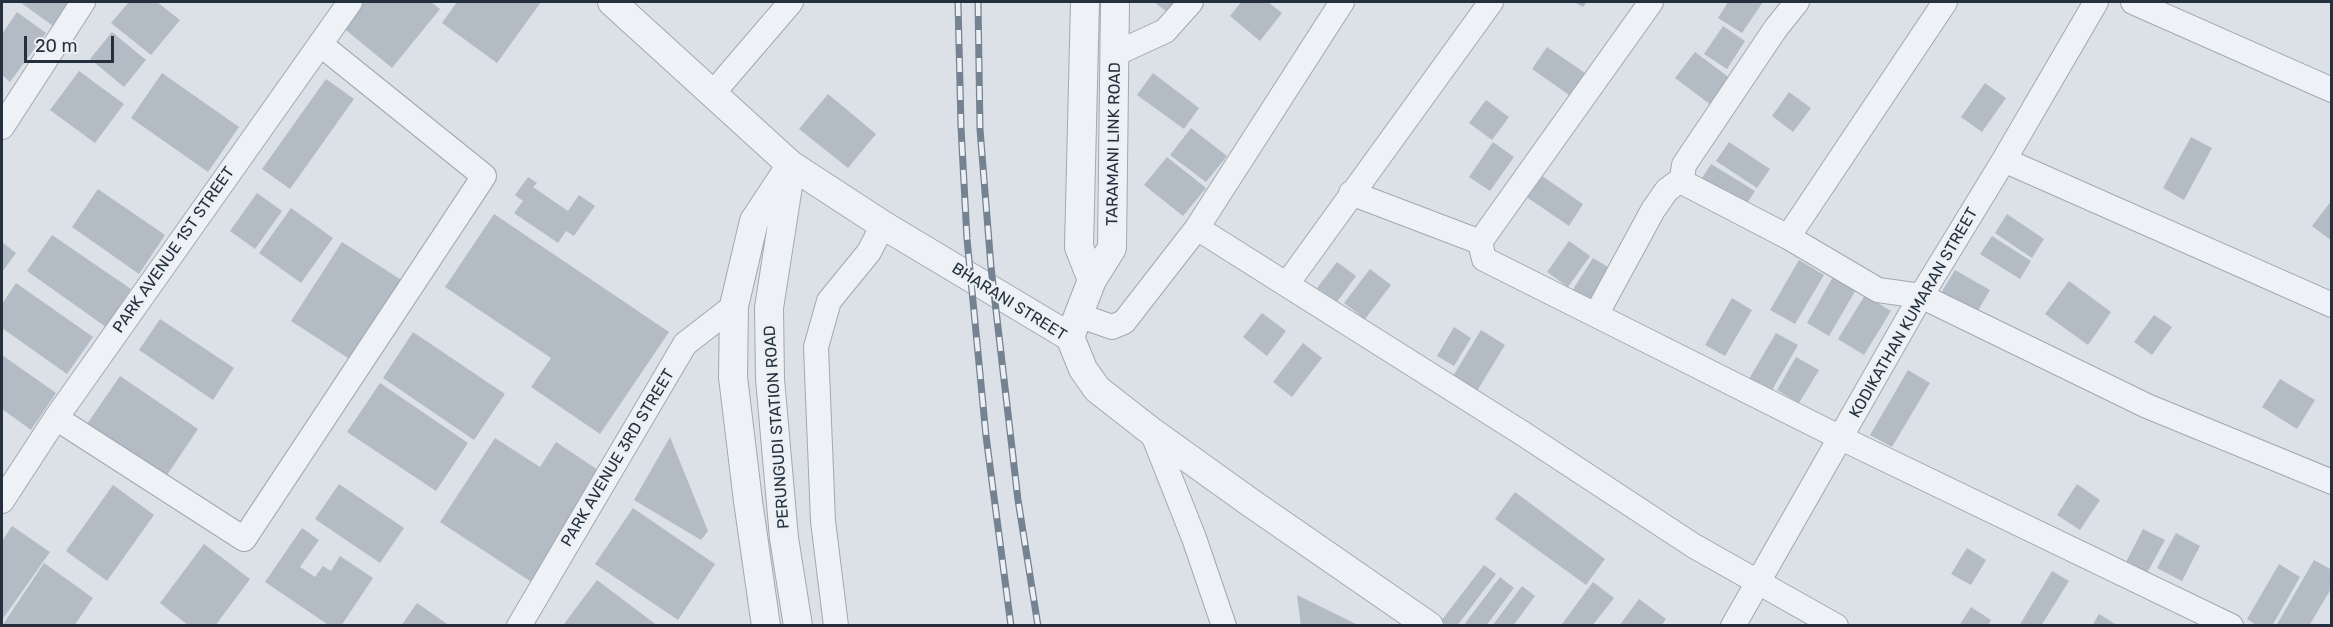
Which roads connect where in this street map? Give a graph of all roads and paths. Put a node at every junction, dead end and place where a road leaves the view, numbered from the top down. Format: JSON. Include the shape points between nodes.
{"nodes":[{"id":1,"x":83,"y":2,"type":"edge"},
{"id":2,"x":350,"y":2,"type":"edge"},
{"id":3,"x":612,"y":2,"type":"edge"},
{"id":4,"x":791,"y":2,"type":"edge"},
{"id":5,"x":1084,"y":2,"type":"edge"},
{"id":6,"x":1114,"y":2,"type":"edge"},
{"id":7,"x":1191,"y":2,"type":"edge"},
{"id":8,"x":1342,"y":2,"type":"edge"},
{"id":9,"x":1491,"y":2,"type":"edge"},
{"id":10,"x":1651,"y":2,"type":"edge"},
{"id":11,"x":1797,"y":2,"type":"edge"},
{"id":12,"x":1945,"y":2,"type":"edge"},
{"id":13,"x":2096,"y":2,"type":"edge"},
{"id":14,"x":2133,"y":2,"type":"edge"},
{"id":15,"x":320,"y":44,"type":"junction"},
{"id":16,"x":1115,"y":54,"type":"junction"},
{"id":17,"x":2331,"y":90,"type":"edge"},
{"id":18,"x":713,"y":93,"type":"junction"},
{"id":19,"x":6,"y":111,"type":"edge"},
{"id":20,"x":2004,"y":160,"type":"junction"},
{"id":21,"x":791,"y":165,"type":"junction"},
{"id":22,"x":1682,"y":179,"type":"junction"},
{"id":23,"x":1351,"y":193,"type":"junction"},
{"id":24,"x":884,"y":225,"type":"junction"},
{"id":25,"x":1197,"y":228,"type":"junction"},
{"id":26,"x":1788,"y":237,"type":"junction"},
{"id":27,"x":1480,"y":242,"type":"junction"},
{"id":28,"x":1092,"y":280,"type":"junction"},
{"id":29,"x":1287,"y":284,"type":"junction"},
{"id":30,"x":1921,"y":296,"type":"junction"},
{"id":31,"x":2331,"y":305,"type":"edge"},
{"id":32,"x":734,"y":306,"type":"junction"},
{"id":33,"x":1596,"y":315,"type":"junction"},
{"id":34,"x":1074,"y":326,"type":"junction"},
{"id":35,"x":56,"y":418,"type":"junction"},
{"id":36,"x":1152,"y":432,"type":"junction"},
{"id":37,"x":1841,"y":438,"type":"junction"},
{"id":38,"x":2331,"y":482,"type":"edge"},
{"id":39,"x":2,"y":501,"type":"edge"},
{"id":40,"x":1759,"y":581,"type":"junction"},
{"id":41,"x":1418,"y":622,"type":"edge"},
{"id":42,"x":519,"y":626,"type":"edge"},
{"id":43,"x":766,"y":626,"type":"edge"},
{"id":44,"x":798,"y":626,"type":"edge"},
{"id":45,"x":836,"y":626,"type":"edge"},
{"id":46,"x":1224,"y":626,"type":"edge"},
{"id":47,"x":1733,"y":626,"type":"edge"},
{"id":48,"x":1836,"y":626,"type":"edge"},
{"id":49,"x":2231,"y":626,"type":"edge"}],
"edges":[{"from":1,"to":19,"type":"street"},
{"from":2,"to":15,"type":"street","name":"PARK AVENUE 1ST STREET"},
{"from":3,"to":18,"type":"street","name":"BHARANI STREET"},
{"from":4,"to":18,"type":"street"},
{"from":5,"to":28,"type":"street","name":"TARAMANI LINK ROAD","via":[[1079,247]]},
{"from":6,"to":16,"type":"street","name":"TARAMANI LINK ROAD"},
{"from":7,"to":16,"type":"street","via":[[1165,31]]},
{"from":8,"to":25,"type":"street"},
{"from":9,"to":23,"type":"street"},
{"from":10,"to":27,"type":"street"},
{"from":11,"to":22,"type":"street","via":[[1684,165]]},
{"from":12,"to":26,"type":"street"},
{"from":13,"to":20,"type":"street","name":"KODIKATHAN KUMARAN STREET"},
{"from":14,"to":17,"type":"street"},
{"from":15,"to":35,"type":"street","name":"PARK AVENUE 1ST STREET"},
{"from":15,"to":35,"type":"street","via":[[484,176],[244,539]]},
{"from":16,"to":28,"type":"street","name":"TARAMANI LINK ROAD","via":[[1112,248]]},
{"from":18,"to":21,"type":"street","name":"BHARANI STREET"},
{"from":20,"to":30,"type":"street","name":"KODIKATHAN KUMARAN STREET"},
{"from":20,"to":31,"type":"street"},
{"from":21,"to":24,"type":"street","name":"BHARANI STREET"},
{"from":21,"to":32,"type":"street","name":"PERUNGUDI STATION ROAD","via":[[754,221]]},
{"from":21,"to":44,"type":"street","name":"PERUNGUDI STATION ROAD","via":[[769,320],[770,379],[784,538]]},
{"from":22,"to":26,"type":"street","via":[[1693,189]]},
{"from":22,"to":33,"type":"street","via":[[1667,190],[1653,210]]},
{"from":23,"to":27,"type":"street"},
{"from":23,"to":29,"type":"street"},
{"from":24,"to":34,"type":"street","name":"BHARANI STREET"},
{"from":24,"to":45,"type":"street","via":[[869,252],[829,302],[816,347],[823,521]]},
{"from":25,"to":29,"type":"street"},
{"from":25,"to":34,"type":"street","via":[[1124,322],[1113,327]]},
{"from":26,"to":30,"type":"street","via":[[1878,290]]},
{"from":27,"to":33,"type":"street","via":[[1484,259]]},
{"from":28,"to":34,"type":"street","name":"TARAMANI LINK ROAD"},
{"from":29,"to":40,"type":"street","via":[[1694,546]]},
{"from":30,"to":37,"type":"street","name":"KODIKATHAN KUMARAN STREET"},
{"from":30,"to":38,"type":"street","via":[[2147,406]]},
{"from":32,"to":42,"type":"street","name":"PARK AVENUE 3RD STREET","via":[[685,344]]},
{"from":32,"to":43,"type":"street","name":"PERUNGUDI STATION ROAD","via":[[733,377]]},
{"from":33,"to":37,"type":"street"},
{"from":34,"to":36,"type":"street","name":"BHARANI STREET","via":[[1083,369],[1097,389]]},
{"from":35,"to":39,"type":"street","name":"PARK AVENUE 1ST STREET"},
{"from":36,"to":41,"type":"street","name":"BHARANI STREET"},
{"from":36,"to":46,"type":"street"},
{"from":37,"to":40,"type":"street","name":"KODIKATHAN KUMARAN STREET"},
{"from":37,"to":49,"type":"street"},
{"from":40,"to":47,"type":"street","name":"KODIKATHAN KUMARAN STREET"},
{"from":40,"to":48,"type":"street"}]}
